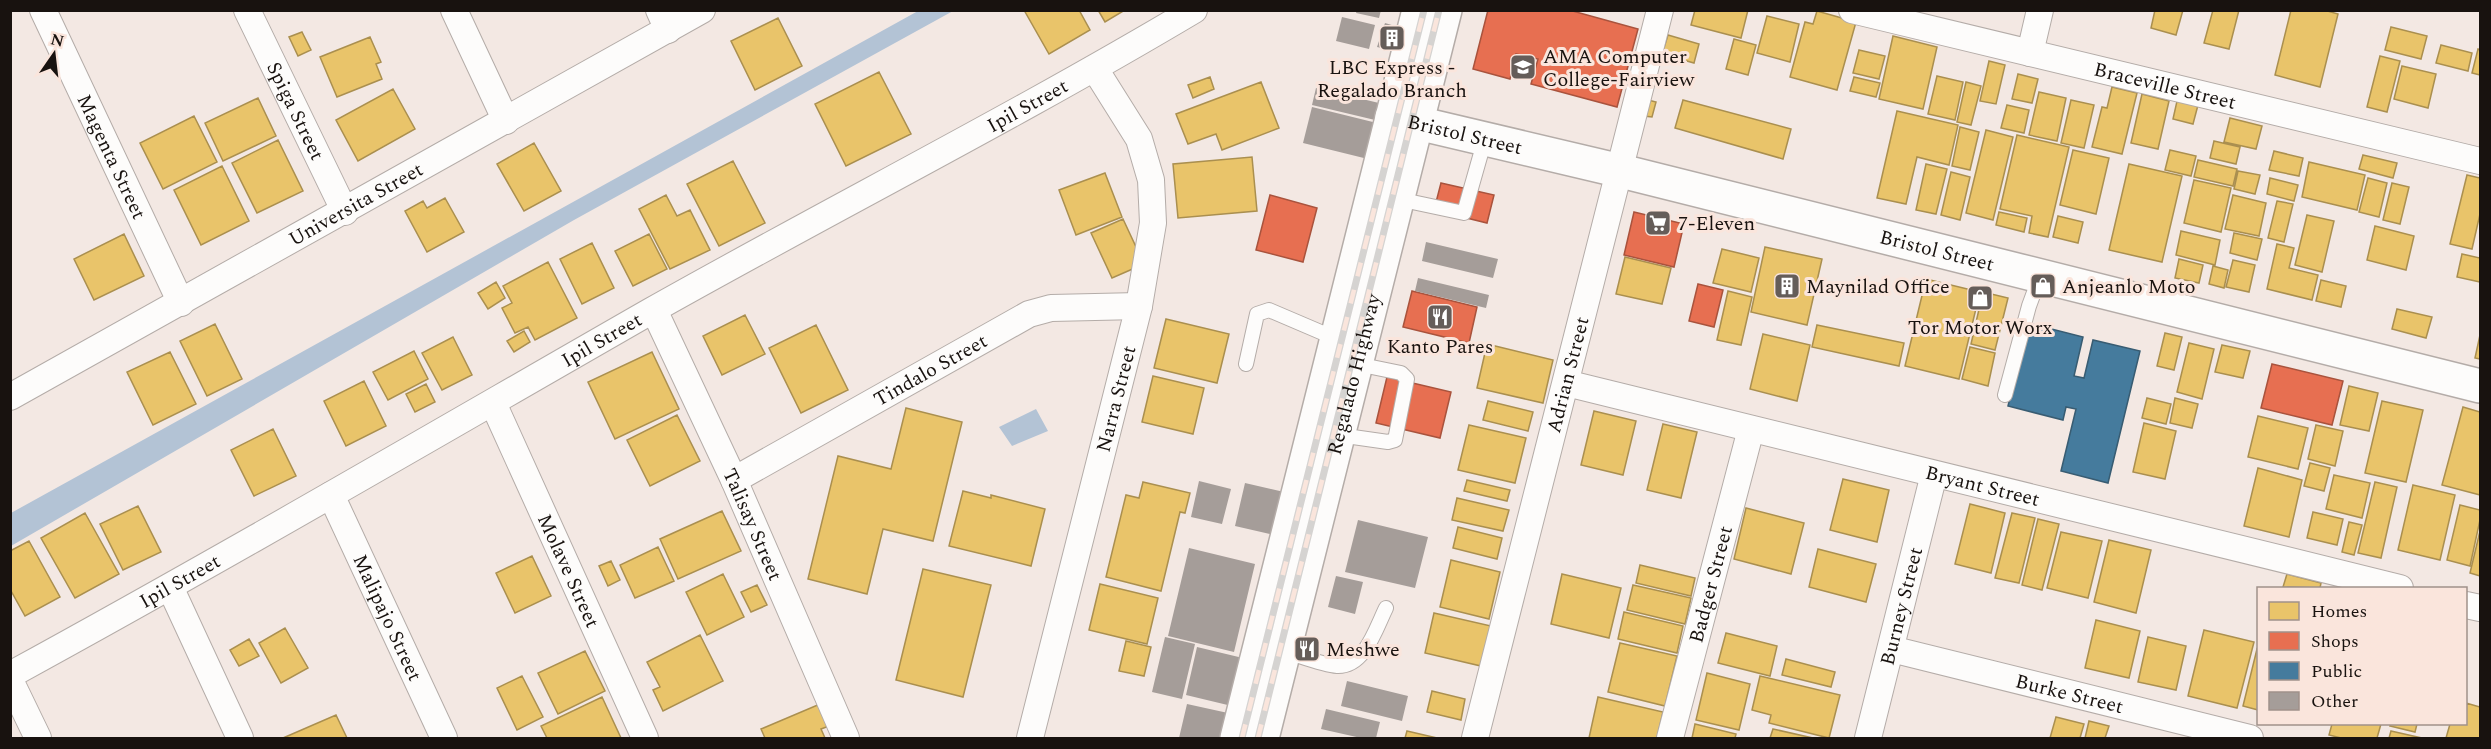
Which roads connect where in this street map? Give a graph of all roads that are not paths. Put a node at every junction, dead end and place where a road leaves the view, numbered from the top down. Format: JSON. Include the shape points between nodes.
{"nodes":[{"id":1,"x":43,"y":10,"type":"edge"},
{"id":2,"x":247,"y":10,"type":"edge"},
{"id":3,"x":453,"y":10,"type":"edge"},
{"id":4,"x":702,"y":10,"type":"edge"},
{"id":5,"x":1194,"y":10,"type":"edge"},
{"id":6,"x":1419,"y":10,"type":"edge"},
{"id":7,"x":1445,"y":10,"type":"edge"},
{"id":8,"x":1660,"y":10,"type":"edge"},
{"id":9,"x":1852,"y":10,"type":"edge"},
{"id":10,"x":2040,"y":10,"type":"edge"},
{"id":11,"x":664,"y":20,"type":"edge"},
{"id":12,"x":2030,"y":53,"type":"junction"},
{"id":13,"x":1095,"y":69,"type":"junction"},
{"id":14,"x":1404,"y":120,"type":"junction"},
{"id":15,"x":506,"y":121,"type":"junction"},
{"id":16,"x":1485,"y":139,"type":"junction"},
{"id":17,"x":2481,"y":161,"type":"edge"},
{"id":18,"x":1621,"y":171,"type":"junction"},
{"id":19,"x":1398,"y":199,"type":"junction"},
{"id":20,"x":345,"y":212,"type":"junction"},
{"id":21,"x":2040,"y":276,"type":"junction"},
{"id":22,"x":181,"y":303,"type":"junction"},
{"id":23,"x":1139,"y":306,"type":"junction"},
{"id":24,"x":654,"y":310,"type":"junction"},
{"id":25,"x":1341,"y":354,"type":"junction"},
{"id":26,"x":1246,"y":364,"type":"dead end"},
{"id":27,"x":1566,"y":383,"type":"junction"},
{"id":28,"x":2481,"y":386,"type":"edge"},
{"id":29,"x":13,"y":388,"type":"edge"},
{"id":30,"x":2005,"y":395,"type":"dead end"},
{"id":31,"x":493,"y":403,"type":"junction"},
{"id":32,"x":1751,"y":429,"type":"junction"},
{"id":33,"x":1326,"y":432,"type":"junction"},
{"id":34,"x":1934,"y":474,"type":"junction"},
{"id":35,"x":734,"y":480,"type":"junction"},
{"id":36,"x":331,"y":495,"type":"junction"},
{"id":37,"x":170,"y":587,"type":"junction"},
{"id":38,"x":2396,"y":587,"type":"edge"},
{"id":39,"x":1386,"y":608,"type":"dead end"},
{"id":40,"x":1272,"y":648,"type":"junction"},
{"id":41,"x":1891,"y":649,"type":"junction"},
{"id":42,"x":10,"y":675,"type":"edge"},
{"id":43,"x":10,"y":680,"type":"edge"},
{"id":44,"x":38,"y":738,"type":"edge"},
{"id":45,"x":240,"y":738,"type":"edge"},
{"id":46,"x":444,"y":738,"type":"edge"},
{"id":47,"x":645,"y":738,"type":"edge"},
{"id":48,"x":846,"y":738,"type":"edge"},
{"id":49,"x":1030,"y":738,"type":"edge"},
{"id":50,"x":1237,"y":738,"type":"edge"},
{"id":51,"x":1262,"y":738,"type":"edge"},
{"id":52,"x":1475,"y":738,"type":"edge"},
{"id":53,"x":1670,"y":738,"type":"edge"},
{"id":54,"x":1868,"y":738,"type":"edge"},
{"id":55,"x":2250,"y":738,"type":"edge"}],
"edges":[{"from":1,"to":22,"type":"street","name":"Magenta Street"},
{"from":2,"to":20,"type":"street","name":"Spiga Street"},
{"from":3,"to":15,"type":"street"},
{"from":4,"to":11,"type":"street","name":"Universita Street"},
{"from":5,"to":13,"type":"street","name":"Ipil Street"},
{"from":6,"to":14,"type":"main road","name":"Regalado Highway"},
{"from":7,"to":14,"type":"main road","name":"Regalado Highway"},
{"from":8,"to":18,"type":"street","name":"Adrian Street"},
{"from":9,"to":12,"type":"street","name":"Braceville Street"},
{"from":10,"to":12,"type":"street"},
{"from":11,"to":15,"type":"street","name":"Universita Street"},
{"from":12,"to":17,"type":"street","name":"Braceville Street"},
{"from":13,"to":23,"type":"street","name":"Narra Street","via":[[1139,139],[1151,180],[1153,224]]},
{"from":13,"to":24,"type":"street","name":"Ipil Street"},
{"from":14,"to":16,"type":"main road","name":"Bristol Street"},
{"from":14,"to":19,"type":"main road","name":"Regalado Highway"},
{"from":14,"to":25,"type":"main road","name":"Regalado Highway"},
{"from":15,"to":20,"type":"street","name":"Universita Street"},
{"from":16,"to":18,"type":"main road","name":"Bristol Street"},
{"from":16,"to":19,"type":"lane","via":[[1464,213]]},
{"from":18,"to":21,"type":"main road","name":"Bristol Street"},
{"from":18,"to":27,"type":"street","name":"Adrian Street"},
{"from":19,"to":25,"type":"main road","name":"Regalado Highway"},
{"from":20,"to":22,"type":"street","name":"Universita Street"},
{"from":21,"to":28,"type":"main road","name":"Bristol Street"},
{"from":21,"to":30,"type":"lane"},
{"from":22,"to":29,"type":"street","name":"Universita Street"},
{"from":23,"to":35,"type":"street","name":"Tindalo Street","via":[[1051,308],[1029,314]]},
{"from":23,"to":49,"type":"street","name":"Narra Street"},
{"from":24,"to":31,"type":"street","name":"Ipil Street"},
{"from":24,"to":35,"type":"street","name":"Talisay Street"},
{"from":25,"to":26,"type":"lane","via":[[1269,310],[1257,314]]},
{"from":25,"to":33,"type":"main road","name":"Regalado Highway"},
{"from":25,"to":33,"type":"lane","via":[[1401,373],[1407,379],[1395,440]]},
{"from":27,"to":32,"type":"street","name":"Bryant Street"},
{"from":27,"to":52,"type":"street","name":"Adrian Street"},
{"from":31,"to":36,"type":"street","name":"Ipil Street"},
{"from":31,"to":47,"type":"street","name":"Molave Street"},
{"from":32,"to":34,"type":"street","name":"Bryant Street"},
{"from":32,"to":53,"type":"street","name":"Badger Street"},
{"from":33,"to":40,"type":"main road","name":"Regalado Highway"},
{"from":34,"to":38,"type":"street","name":"Bryant Street"},
{"from":34,"to":41,"type":"street","name":"Burney Street"},
{"from":35,"to":48,"type":"street","name":"Talisay Street"},
{"from":36,"to":37,"type":"street","name":"Ipil Street"},
{"from":36,"to":46,"type":"street","name":"Malipajo Street"},
{"from":37,"to":42,"type":"street","name":"Ipil Street"},
{"from":37,"to":45,"type":"street"},
{"from":39,"to":40,"type":"lane","via":[[1365,650],[1354,662],[1338,666]]},
{"from":40,"to":50,"type":"main road","name":"Regalado Highway"},
{"from":40,"to":51,"type":"main road","name":"Regalado Highway"},
{"from":41,"to":54,"type":"street","name":"Burney Street"},
{"from":41,"to":55,"type":"street","name":"Burke Street"},
{"from":43,"to":44,"type":"street"}]}
